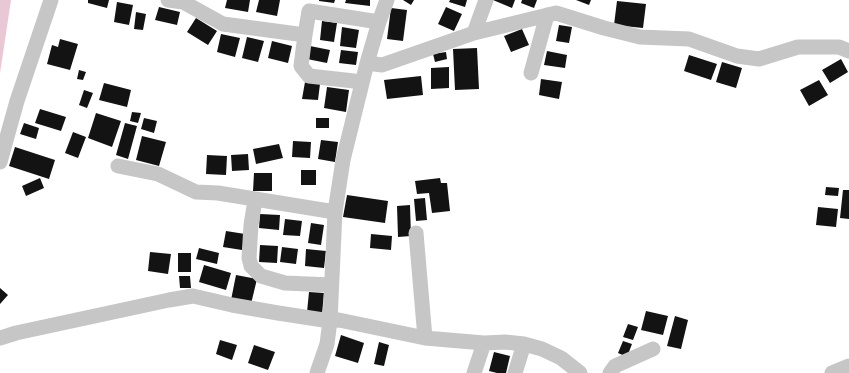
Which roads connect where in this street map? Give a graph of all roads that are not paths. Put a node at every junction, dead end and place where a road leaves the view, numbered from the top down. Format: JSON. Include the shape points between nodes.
{"nodes":[{"id":1,"x":51,"y":0,"type":"edge"},
{"id":2,"x":168,"y":0,"type":"edge"},
{"id":3,"x":388,"y":0,"type":"edge"},
{"id":4,"x":486,"y":0,"type":"edge"},
{"id":5,"x":555,"y":9,"type":"edge"},
{"id":6,"x":379,"y":22,"type":"junction"},
{"id":7,"x":474,"y":33,"type":"junction"},
{"id":8,"x":305,"y":35,"type":"junction"},
{"id":9,"x":849,"y":51,"type":"edge"},
{"id":10,"x":367,"y":64,"type":"junction"},
{"id":11,"x":531,"y":73,"type":"dead end"},
{"id":12,"x":362,"y":83,"type":"junction"},
{"id":13,"x":0,"y":162,"type":"edge"},
{"id":14,"x":118,"y":166,"type":"dead end"},
{"id":15,"x":255,"y":200,"type":"junction"},
{"id":16,"x":335,"y":212,"type":"junction"},
{"id":17,"x":416,"y":233,"type":"dead end"},
{"id":18,"x":331,"y":285,"type":"junction"},
{"id":19,"x":330,"y":321,"type":"junction"},
{"id":20,"x":0,"y":338,"type":"edge"},
{"id":21,"x":426,"y":338,"type":"junction"},
{"id":22,"x":484,"y":343,"type":"junction"},
{"id":23,"x":524,"y":344,"type":"junction"},
{"id":24,"x":653,"y":349,"type":"dead end"},
{"id":25,"x":849,"y":366,"type":"edge"},
{"id":26,"x":317,"y":373,"type":"edge"},
{"id":27,"x":474,"y":373,"type":"edge"},
{"id":28,"x":515,"y":373,"type":"edge"},
{"id":29,"x":580,"y":373,"type":"edge"},
{"id":30,"x":610,"y":373,"type":"edge"},
{"id":31,"x":832,"y":373,"type":"edge"}],
"edges":[{"from":1,"to":13,"type":"street","via":[[16,101]]},
{"from":2,"to":8,"type":"street","via":[[183,2],[223,24]]},
{"from":3,"to":6,"type":"street"},
{"from":4,"to":7,"type":"street"},
{"from":5,"to":7,"type":"street"},
{"from":5,"to":9,"type":"street","via":[[604,28],[640,37],[689,39],[737,56],[759,60],[798,47],[839,47]]},
{"from":5,"to":11,"type":"street"},
{"from":6,"to":8,"type":"street","via":[[309,11]]},
{"from":6,"to":10,"type":"street"},
{"from":7,"to":10,"type":"street","via":[[382,65]]},
{"from":8,"to":12,"type":"street","via":[[301,66],[309,76]]},
{"from":10,"to":12,"type":"street"},
{"from":12,"to":16,"type":"street","via":[[343,160]]},
{"from":14,"to":15,"type":"street","via":[[158,174],[196,192]]},
{"from":15,"to":16,"type":"street"},
{"from":15,"to":18,"type":"street","via":[[249,258],[251,266],[261,276],[285,283]]},
{"from":16,"to":18,"type":"street"},
{"from":17,"to":21,"type":"street"},
{"from":18,"to":19,"type":"street"},
{"from":19,"to":20,"type":"street","via":[[193,296]]},
{"from":19,"to":21,"type":"street","via":[[339,320]]},
{"from":19,"to":26,"type":"street","via":[[327,344]]},
{"from":21,"to":22,"type":"street"},
{"from":22,"to":23,"type":"street"},
{"from":22,"to":27,"type":"street"},
{"from":23,"to":28,"type":"street"},
{"from":23,"to":29,"type":"street","via":[[561,358]]},
{"from":24,"to":30,"type":"street","via":[[615,366]]},
{"from":25,"to":31,"type":"street"}]}
